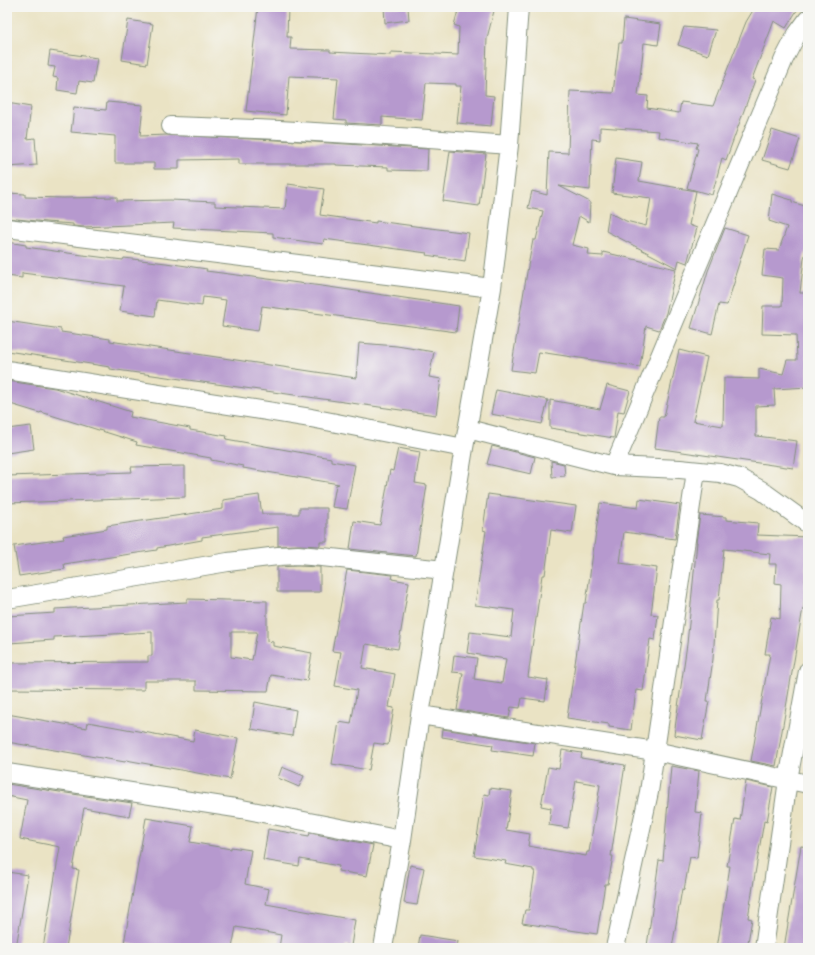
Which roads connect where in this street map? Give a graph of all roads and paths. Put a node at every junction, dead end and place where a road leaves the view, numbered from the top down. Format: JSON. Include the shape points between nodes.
{"nodes":[{"id":1,"x":519,"y":7,"type":"edge"},
{"id":2,"x":808,"y":19,"type":"edge"},
{"id":3,"x":170,"y":126,"type":"dead end"},
{"id":4,"x":509,"y":145,"type":"junction"},
{"id":5,"x":7,"y":228,"type":"edge"},
{"id":6,"x":492,"y":288,"type":"junction"},
{"id":7,"x":7,"y":370,"type":"edge"},
{"id":8,"x":468,"y":429,"type":"junction"},
{"id":9,"x":464,"y":448,"type":"junction"},
{"id":10,"x":614,"y":466,"type":"junction"},
{"id":11,"x":696,"y":470,"type":"junction"},
{"id":12,"x":808,"y":524,"type":"edge"},
{"id":13,"x":444,"y":570,"type":"junction"},
{"id":14,"x":7,"y":599,"type":"edge"},
{"id":15,"x":808,"y":671,"type":"edge"},
{"id":16,"x":420,"y":715,"type":"junction"},
{"id":17,"x":655,"y":751,"type":"junction"},
{"id":18,"x":7,"y":773,"type":"edge"},
{"id":19,"x":788,"y":780,"type":"junction"},
{"id":20,"x":808,"y":784,"type":"edge"},
{"id":21,"x":402,"y":840,"type":"junction"},
{"id":22,"x":383,"y":948,"type":"edge"},
{"id":23,"x":616,"y":948,"type":"edge"},
{"id":24,"x":764,"y":948,"type":"edge"}],
"edges":[{"from":1,"to":4,"type":"street"},
{"from":2,"to":10,"type":"street","via":[[784,59]]},
{"from":3,"to":4,"type":"street","via":[[250,128]]},
{"from":4,"to":6,"type":"street"},
{"from":5,"to":6,"type":"street"},
{"from":6,"to":8,"type":"street"},
{"from":7,"to":9,"type":"street","via":[[311,418]]},
{"from":8,"to":9,"type":"street"},
{"from":8,"to":10,"type":"street"},
{"from":9,"to":13,"type":"street"},
{"from":10,"to":11,"type":"street"},
{"from":11,"to":12,"type":"street","via":[[739,478],[761,490]]},
{"from":11,"to":17,"type":"street"},
{"from":13,"to":14,"type":"street","via":[[322,557],[278,556],[221,563]]},
{"from":13,"to":16,"type":"street"},
{"from":15,"to":19,"type":"street"},
{"from":16,"to":17,"type":"street"},
{"from":16,"to":21,"type":"street"},
{"from":17,"to":19,"type":"street"},
{"from":17,"to":23,"type":"street","via":[[649,792]]},
{"from":18,"to":21,"type":"street","via":[[242,809]]},
{"from":19,"to":20,"type":"street"},
{"from":19,"to":24,"type":"street"},
{"from":21,"to":22,"type":"street"}]}
